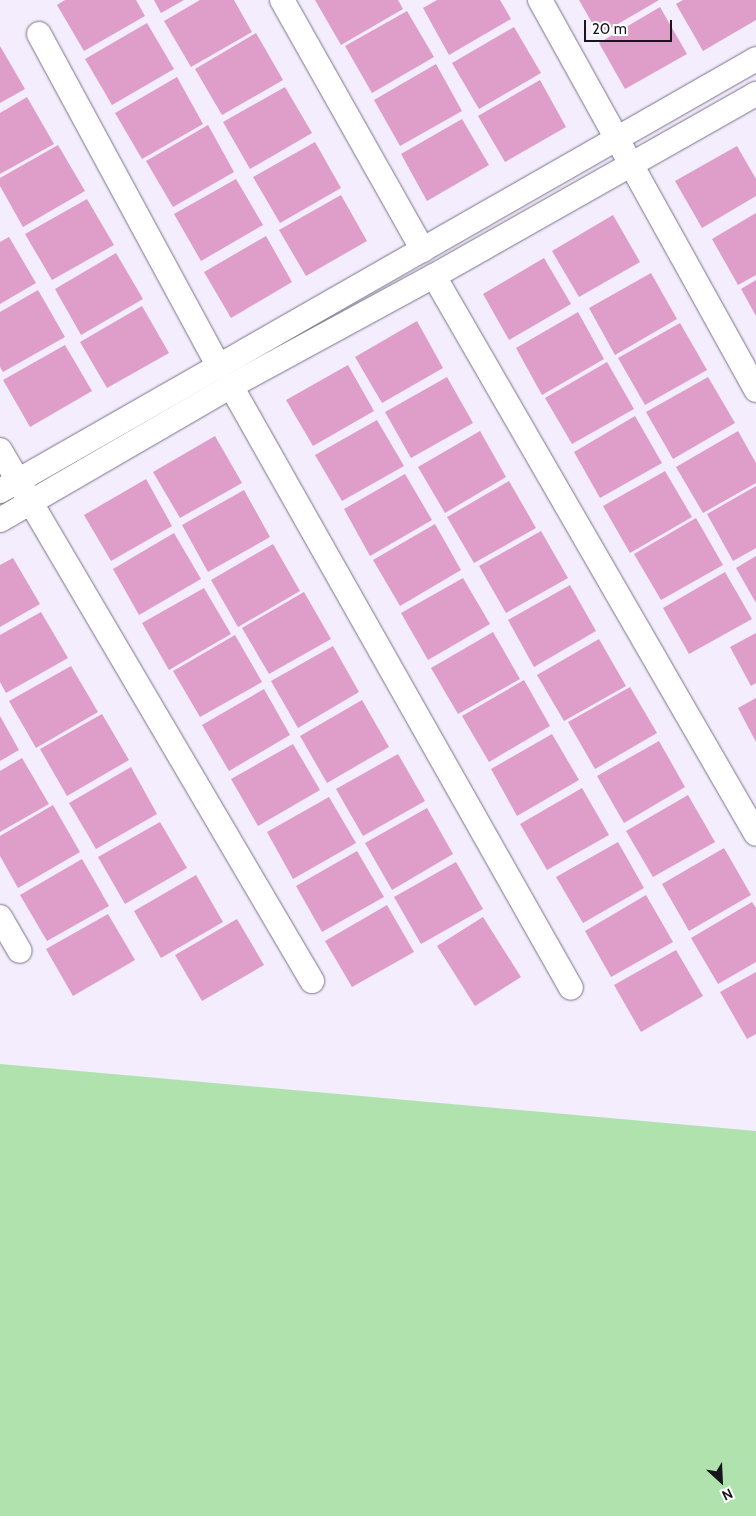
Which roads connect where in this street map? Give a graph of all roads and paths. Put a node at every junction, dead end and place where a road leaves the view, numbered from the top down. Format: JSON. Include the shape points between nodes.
{"nodes":[{"id":1,"x":282,"y":0,"type":"edge"},
{"id":2,"x":540,"y":0,"type":"edge"},
{"id":3,"x":39,"y":34,"type":"dead end"},
{"id":4,"x":756,"y":59,"type":"edge"},
{"id":5,"x":756,"y":94,"type":"edge"},
{"id":6,"x":617,"y":138,"type":"junction"},
{"id":7,"x":632,"y":165,"type":"junction"},
{"id":8,"x":423,"y":250,"type":"junction"},
{"id":9,"x":434,"y":276,"type":"junction"},
{"id":10,"x":218,"y":365,"type":"junction"},
{"id":11,"x":231,"y":386,"type":"junction"},
{"id":12,"x":756,"y":390,"type":"edge"},
{"id":13,"x":0,"y":450,"type":"edge"},
{"id":14,"x":9,"y":487,"type":"edge"},
{"id":15,"x":30,"y":502,"type":"junction"},
{"id":16,"x":0,"y":520,"type":"edge"},
{"id":17,"x":756,"y":834,"type":"edge"},
{"id":18,"x":0,"y":917,"type":"edge"},
{"id":19,"x":20,"y":951,"type":"dead end"},
{"id":20,"x":312,"y":981,"type":"dead end"},
{"id":21,"x":571,"y":988,"type":"dead end"}],
"edges":[{"from":1,"to":8,"type":"street"},
{"from":2,"to":6,"type":"street"},
{"from":3,"to":10,"type":"street"},
{"from":4,"to":6,"type":"street"},
{"from":5,"to":7,"type":"street"},
{"from":6,"to":7,"type":"street"},
{"from":6,"to":8,"type":"street"},
{"from":7,"to":9,"type":"street"},
{"from":7,"to":12,"type":"street"},
{"from":8,"to":10,"type":"street"},
{"from":9,"to":11,"type":"street"},
{"from":9,"to":17,"type":"street"},
{"from":10,"to":14,"type":"street"},
{"from":11,"to":15,"type":"street"},
{"from":11,"to":21,"type":"street"},
{"from":13,"to":14,"type":"street"},
{"from":14,"to":15,"type":"street"},
{"from":15,"to":16,"type":"street"},
{"from":15,"to":20,"type":"street"},
{"from":18,"to":19,"type":"street"}]}
